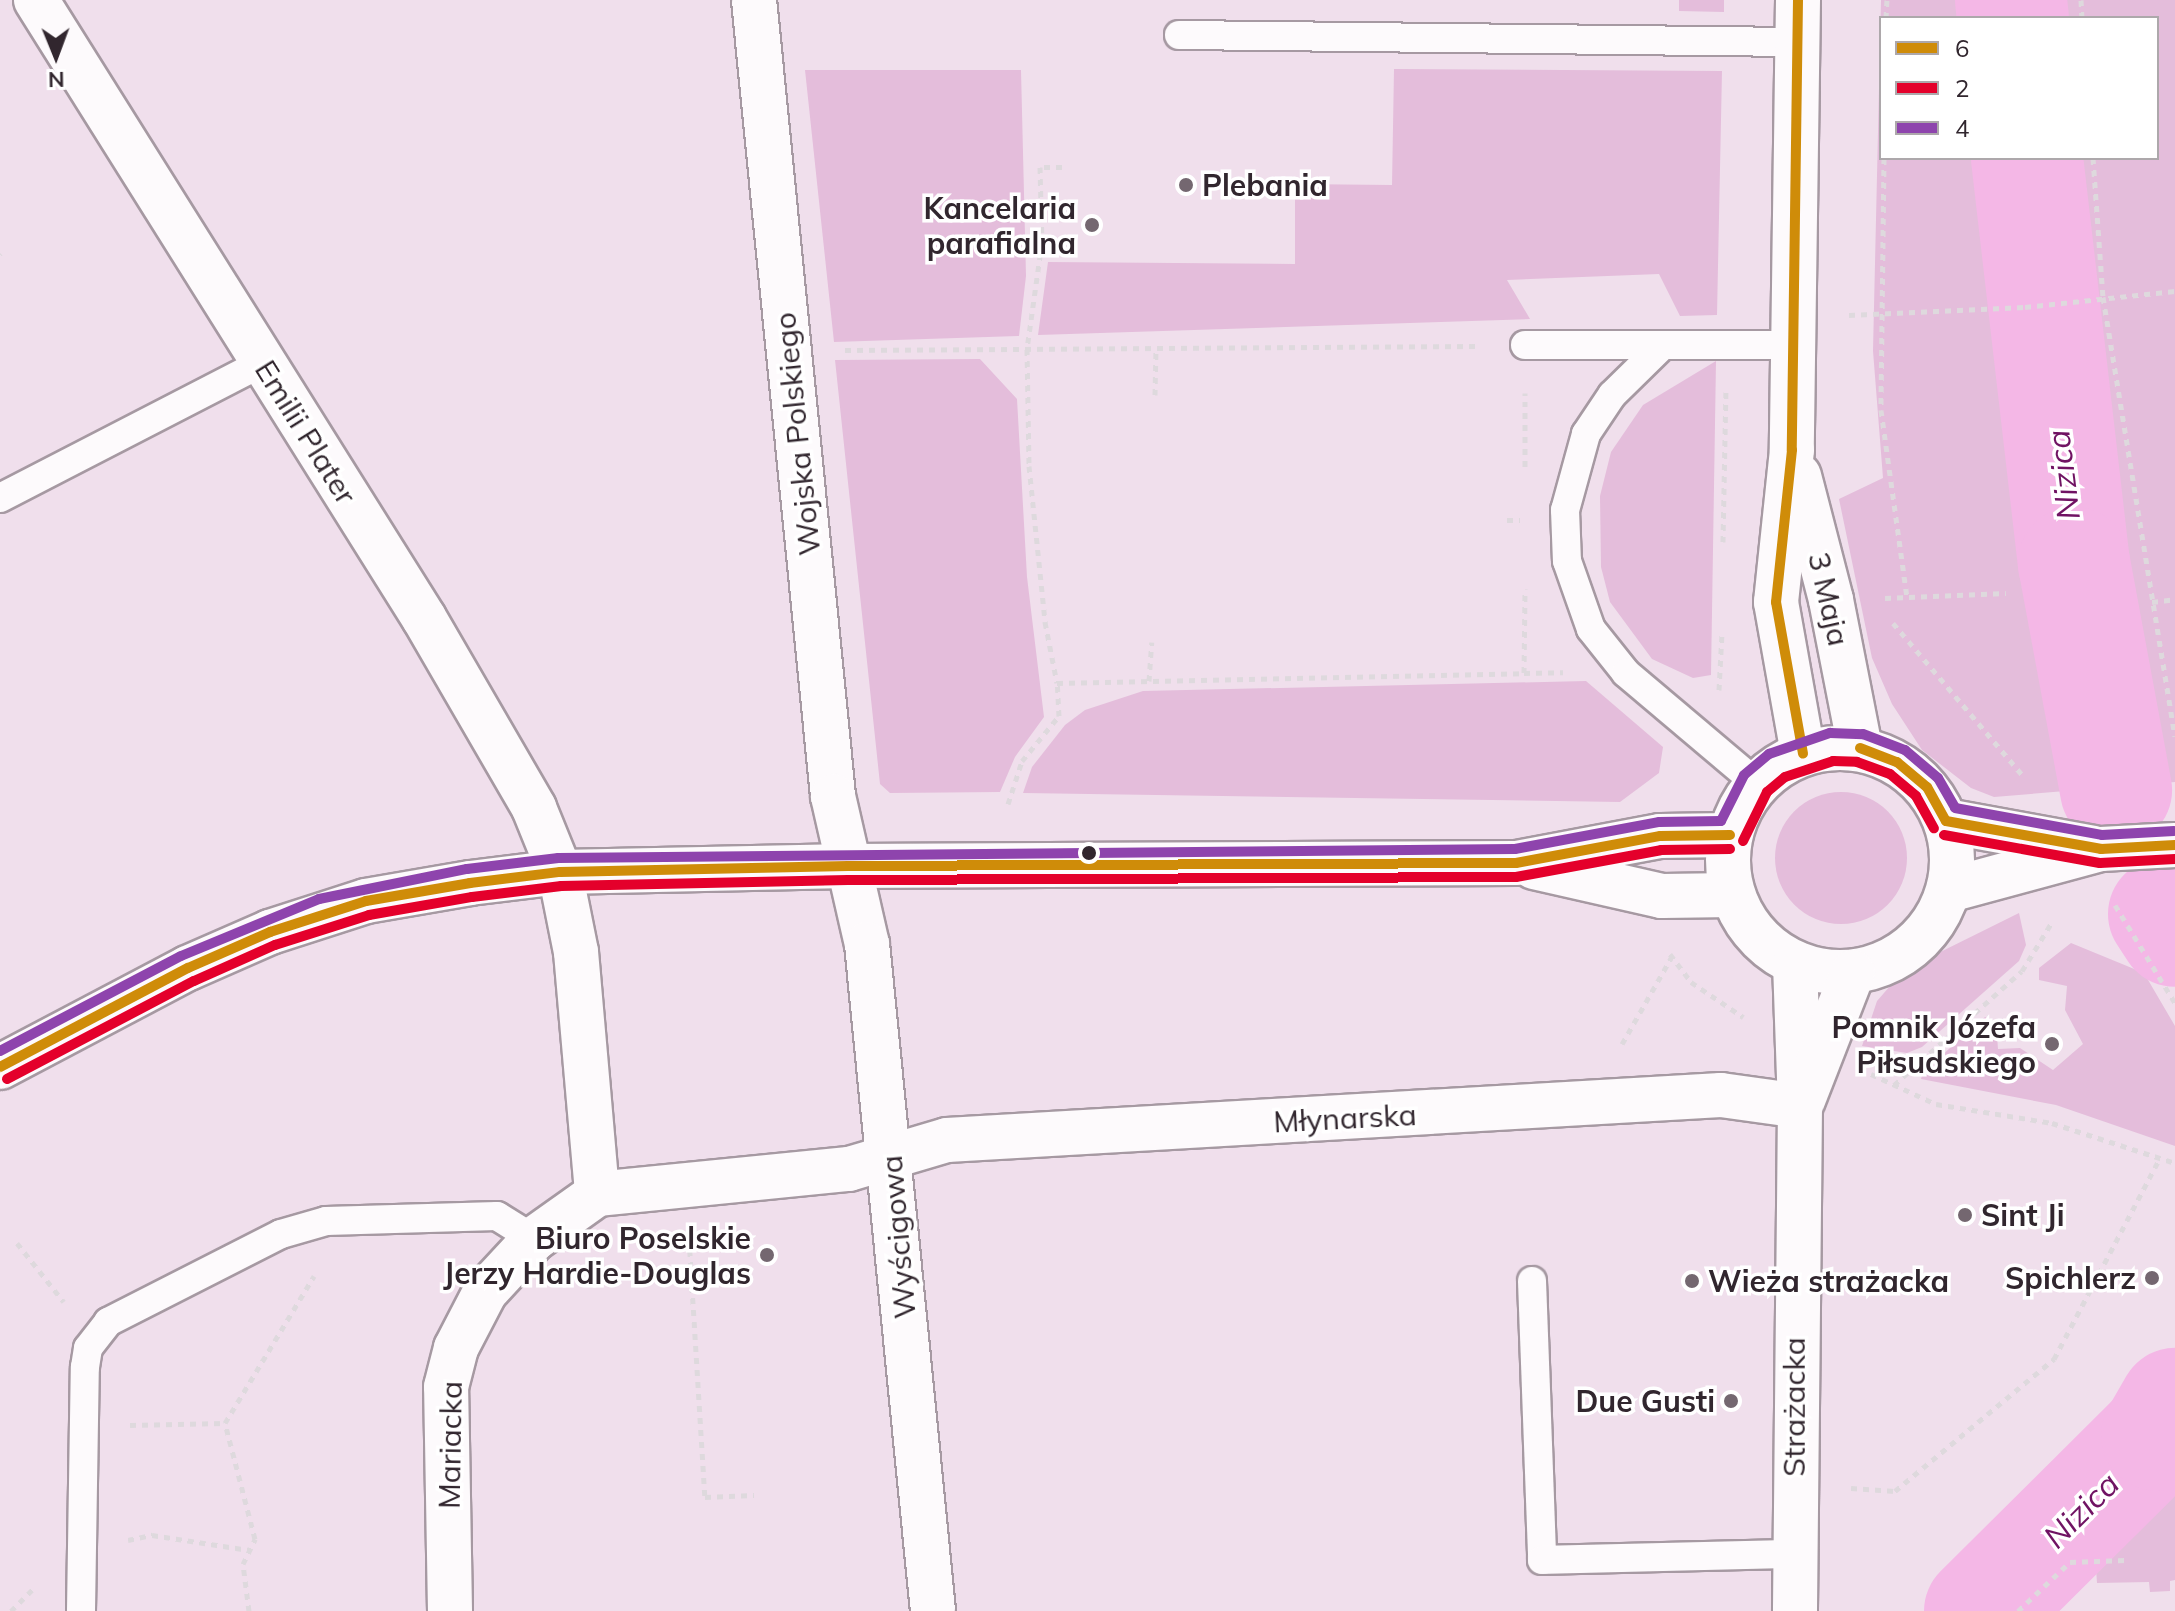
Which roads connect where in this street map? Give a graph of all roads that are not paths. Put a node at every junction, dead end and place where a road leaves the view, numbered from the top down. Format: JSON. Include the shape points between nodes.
{"nodes":[{"id":1,"x":36,"y":0,"type":"edge"},
{"id":2,"x":754,"y":0,"type":"edge"},
{"id":3,"x":1798,"y":21,"type":"edge"},
{"id":4,"x":1179,"y":35,"type":"dead end"},
{"id":5,"x":1525,"y":345,"type":"road end"},
{"id":6,"x":1663,"y":345,"type":"junction"},
{"id":7,"x":1792,"y":345,"type":"junction"},
{"id":8,"x":262,"y":363,"type":"junction"},
{"id":9,"x":1792,"y":450,"type":"junction"},
{"id":10,"x":0,"y":498,"type":"edge"},
{"id":11,"x":1860,"y":748,"type":"junction"},
{"id":12,"x":1803,"y":754,"type":"junction"},
{"id":13,"x":1756,"y":783,"type":"junction"},
{"id":14,"x":1946,"y":821,"type":"junction"},
{"id":15,"x":1730,"y":835,"type":"junction"},
{"id":16,"x":2175,"y":845,"type":"edge"},
{"id":17,"x":2101,"y":849,"type":"junction"},
{"id":18,"x":1516,"y":863,"type":"junction"},
{"id":19,"x":848,"y":866,"type":"junction"},
{"id":20,"x":560,"y":872,"type":"junction"},
{"id":21,"x":1949,"y":890,"type":"junction"},
{"id":22,"x":1733,"y":895,"type":"junction"},
{"id":23,"x":1795,"y":963,"type":"junction"},
{"id":24,"x":1853,"y":972,"type":"junction"},
{"id":25,"x":0,"y":1067,"type":"edge"},
{"id":26,"x":1800,"y":1106,"type":"junction"},
{"id":27,"x":890,"y":1154,"type":"junction"},
{"id":28,"x":597,"y":1194,"type":"junction"},
{"id":29,"x":534,"y":1239,"type":"junction"},
{"id":30,"x":1532,"y":1281,"type":"dead end"},
{"id":31,"x":1794,"y":1554,"type":"junction"},
{"id":32,"x":81,"y":1611,"type":"edge"},
{"id":33,"x":450,"y":1611,"type":"edge"},
{"id":34,"x":933,"y":1611,"type":"edge"},
{"id":35,"x":1795,"y":1611,"type":"edge"}],
"edges":[{"from":1,"to":8,"type":"street","name":"Emilii Plater"},
{"from":2,"to":19,"type":"street","name":"Wojska Polskiego","via":[[833,796]]},
{"from":3,"to":4,"type":"lane"},
{"from":3,"to":7,"type":"street","name":"3 Maja"},
{"from":5,"to":6,"type":"lane"},
{"from":6,"to":7,"type":"lane"},
{"from":6,"to":13,"type":"lane","via":[[1612,395],[1586,434],[1565,510],[1567,561],[1580,607],[1612,657]]},
{"from":7,"to":9,"type":"street","name":"3 Maja"},
{"from":8,"to":10,"type":"lane"},
{"from":8,"to":20,"type":"street","name":"Emilii Plater","via":[[513,765]]},
{"from":9,"to":11,"type":"street","name":"3 Maja","via":[[1831,600]]},
{"from":9,"to":12,"type":"street","name":"3 Maja","via":[[1776,602]]},
{"from":11,"to":12,"type":"street","via":[[1831,747]]},
{"from":11,"to":14,"type":"street","via":[[1897,762],[1927,787]]},
{"from":12,"to":13,"type":"street"},
{"from":13,"to":15,"type":"street"},
{"from":14,"to":17,"type":"street"},
{"from":14,"to":21,"type":"street","via":[[1953,855]]},
{"from":15,"to":18,"type":"street","via":[[1660,836]]},
{"from":15,"to":22,"type":"street","via":[[1727,865]]},
{"from":16,"to":17,"type":"street"},
{"from":17,"to":21,"type":"street"},
{"from":18,"to":19,"type":"street"},
{"from":18,"to":22,"type":"street","via":[[1662,896]]},
{"from":19,"to":20,"type":"street"},
{"from":19,"to":27,"type":"street","name":"Wyścigowa","via":[[867,944]]},
{"from":20,"to":25,"type":"street","via":[[470,883],[323,912],[188,968]]},
{"from":20,"to":28,"type":"street","via":[[576,952]]},
{"from":21,"to":24,"type":"street","via":[[1935,921],[1914,946],[1885,963]]},
{"from":22,"to":23,"type":"street","via":[[1747,924],[1768,947]]},
{"from":23,"to":24,"type":"street","via":[[1823,972]]},
{"from":23,"to":26,"type":"street","name":"Strażacka"},
{"from":24,"to":26,"type":"street","name":"Strażacka"},
{"from":26,"to":27,"type":"street","name":"Młynarska","via":[[1721,1095],[947,1140]]},
{"from":26,"to":31,"type":"street","name":"Strażacka"},
{"from":27,"to":28,"type":"street","name":"Mariacka","via":[[849,1169]]},
{"from":27,"to":34,"type":"street","name":"Wyścigowa"},
{"from":28,"to":29,"type":"street","name":"Mariacka"},
{"from":29,"to":32,"type":"lane","via":[[497,1216],[326,1221],[281,1234],[108,1322],[88,1348]]},
{"from":29,"to":33,"type":"street","name":"Mariacka","via":[[485,1292],[456,1348],[446,1387]]},
{"from":30,"to":31,"type":"lane","via":[[1542,1560]]},
{"from":31,"to":35,"type":"street","name":"Strażacka"}]}
